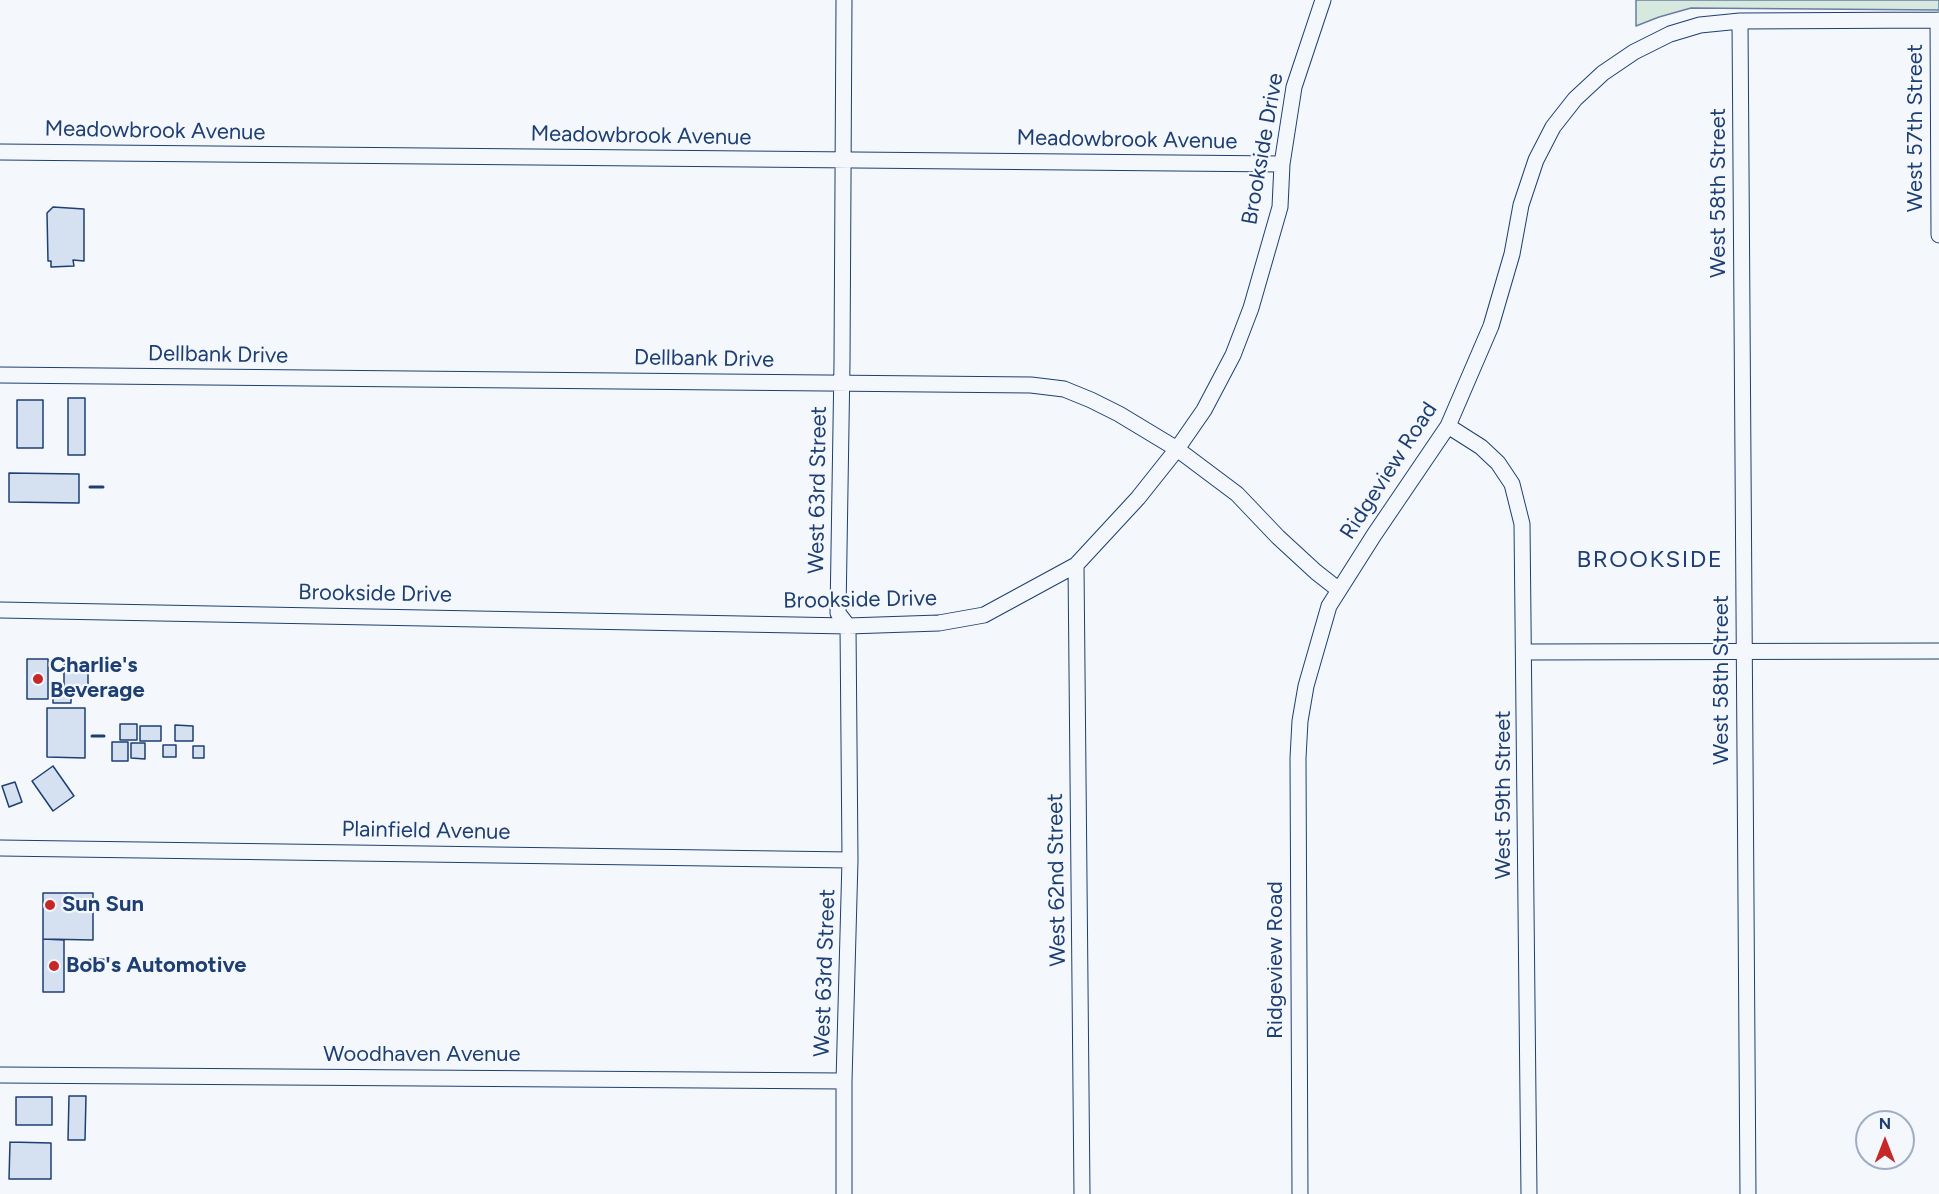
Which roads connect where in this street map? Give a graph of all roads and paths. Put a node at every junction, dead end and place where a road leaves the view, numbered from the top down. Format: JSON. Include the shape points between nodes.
{"nodes":[{"id":1,"x":844,"y":0,"type":"edge"},
{"id":2,"x":1323,"y":0,"type":"edge"},
{"id":3,"x":1938,"y":20,"type":"edge"},
{"id":4,"x":1740,"y":21,"type":"junction"},
{"id":5,"x":0,"y":152,"type":"edge"},
{"id":6,"x":844,"y":160,"type":"junction"},
{"id":7,"x":1282,"y":164,"type":"junction"},
{"id":8,"x":1939,"y":236,"type":"edge"},
{"id":9,"x":0,"y":375,"type":"edge"},
{"id":10,"x":842,"y":383,"type":"junction"},
{"id":11,"x":1448,"y":426,"type":"junction"},
{"id":12,"x":1177,"y":449,"type":"junction"},
{"id":13,"x":1076,"y":566,"type":"junction"},
{"id":14,"x":1340,"y":590,"type":"junction"},
{"id":15,"x":0,"y":610,"type":"edge"},
{"id":16,"x":848,"y":626,"type":"junction"},
{"id":17,"x":1939,"y":651,"type":"edge"},
{"id":18,"x":1525,"y":652,"type":"junction"},
{"id":19,"x":1744,"y":652,"type":"junction"},
{"id":20,"x":0,"y":848,"type":"edge"},
{"id":21,"x":850,"y":860,"type":"junction"},
{"id":22,"x":0,"y":1075,"type":"edge"},
{"id":23,"x":844,"y":1081,"type":"junction"},
{"id":24,"x":844,"y":1194,"type":"edge"},
{"id":25,"x":1082,"y":1194,"type":"edge"},
{"id":26,"x":1300,"y":1194,"type":"edge"},
{"id":27,"x":1529,"y":1194,"type":"edge"},
{"id":28,"x":1748,"y":1194,"type":"edge"}],
"edges":[{"from":1,"to":6,"type":"street","name":"West 63rd Street"},
{"from":2,"to":7,"type":"street","name":"Brookside Drive","via":[[1294,87]]},
{"from":3,"to":4,"type":"street","name":"Ridgeview Road"},
{"from":3,"to":8,"type":"street","name":"West 57th Street"},
{"from":4,"to":11,"type":"street","name":"Ridgeview Road","via":[[1670,34],[1634,52],[1603,73],[1553,127],[1536,160],[1521,205],[1512,254],[1491,326]]},
{"from":4,"to":19,"type":"street","name":"West 58th Street"},
{"from":5,"to":6,"type":"street","name":"Meadowbrook Avenue"},
{"from":6,"to":7,"type":"street","name":"Meadowbrook Avenue"},
{"from":6,"to":10,"type":"street","name":"West 63rd Street"},
{"from":7,"to":12,"type":"street","name":"Brookside Drive","via":[[1280,207],[1251,308],[1233,355],[1204,410]]},
{"from":9,"to":10,"type":"street","name":"Dellbank Drive"},
{"from":10,"to":12,"type":"street","name":"Dellbank Drive","via":[[1031,385],[1064,389],[1119,414]]},
{"from":10,"to":16,"type":"street","name":"West 63rd Street","via":[[838,613]]},
{"from":11,"to":14,"type":"street","name":"Ridgeview Road"},
{"from":11,"to":18,"type":"street","name":"West 59th Street","via":[[1481,447],[1512,484],[1522,524]]},
{"from":12,"to":13,"type":"street","name":"Brookside Drive"},
{"from":12,"to":14,"type":"street","name":"Dellbank Drive","via":[[1237,494],[1278,537]]},
{"from":13,"to":16,"type":"street","name":"Brookside Drive","via":[[984,615],[939,623]]},
{"from":13,"to":25,"type":"street","name":"West 62nd Street"},
{"from":14,"to":26,"type":"street","name":"Ridgeview Road","via":[[1329,606],[1300,721]]},
{"from":15,"to":16,"type":"street","name":"Brookside Drive"},
{"from":16,"to":21,"type":"street","name":"West 63rd Street"},
{"from":17,"to":19,"type":"street"},
{"from":18,"to":19,"type":"street"},
{"from":18,"to":27,"type":"street","name":"West 59th Street"},
{"from":19,"to":28,"type":"street","name":"West 58th Street"},
{"from":20,"to":21,"type":"street","name":"Plainfield Avenue"},
{"from":21,"to":23,"type":"street","name":"West 63rd Street"},
{"from":22,"to":23,"type":"street","name":"Woodhaven Avenue"},
{"from":23,"to":24,"type":"street","name":"West 63rd Street"}]}
